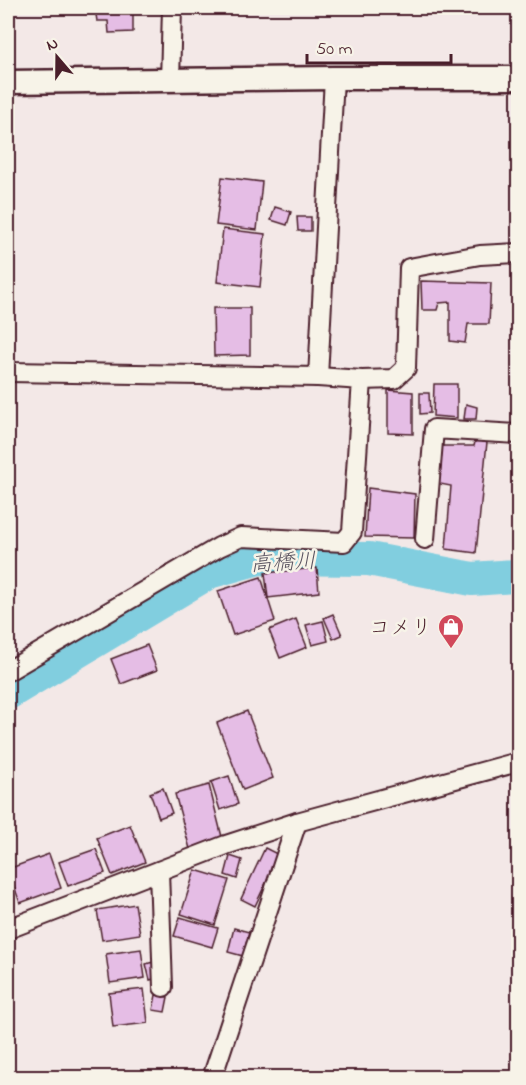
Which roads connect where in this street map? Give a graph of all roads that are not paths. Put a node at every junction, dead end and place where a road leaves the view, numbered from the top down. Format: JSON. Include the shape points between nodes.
{"nodes":[{"id":1,"x":172,"y":8,"type":"edge"},
{"id":2,"x":334,"y":78,"type":"junction"},
{"id":3,"x":519,"y":78,"type":"edge"},
{"id":4,"x":170,"y":81,"type":"junction"},
{"id":5,"x":8,"y":82,"type":"edge"},
{"id":6,"x":519,"y":253,"type":"edge"},
{"id":7,"x":8,"y":372,"type":"edge"},
{"id":8,"x":318,"y":377,"type":"junction"},
{"id":9,"x":362,"y":380,"type":"junction"},
{"id":10,"x":519,"y":434,"type":"edge"},
{"id":11,"x":425,"y":538,"type":"dead end"},
{"id":12,"x":8,"y":671,"type":"edge"},
{"id":13,"x":519,"y":762,"type":"edge"},
{"id":14,"x":297,"y":822,"type":"junction"},
{"id":15,"x":159,"y":871,"type":"junction"},
{"id":16,"x":8,"y":929,"type":"edge"},
{"id":17,"x":163,"y":987,"type":"dead end"},
{"id":18,"x":212,"y":1077,"type":"edge"}],
"edges":[{"from":1,"to":4,"type":"street"},
{"from":2,"to":3,"type":"street"},
{"from":2,"to":4,"type":"street"},
{"from":2,"to":8,"type":"street"},
{"from":4,"to":5,"type":"street"},
{"from":6,"to":9,"type":"street","via":[[480,255],[409,268],[406,368],[394,379]]},
{"from":7,"to":8,"type":"street"},
{"from":8,"to":9,"type":"street"},
{"from":9,"to":12,"type":"street","via":[[352,532],[344,542],[242,537]]},
{"from":10,"to":11,"type":"street","via":[[434,429]]},
{"from":13,"to":14,"type":"street"},
{"from":14,"to":15,"type":"street"},
{"from":14,"to":18,"type":"street"},
{"from":15,"to":16,"type":"street"},
{"from":15,"to":17,"type":"street"}]}
